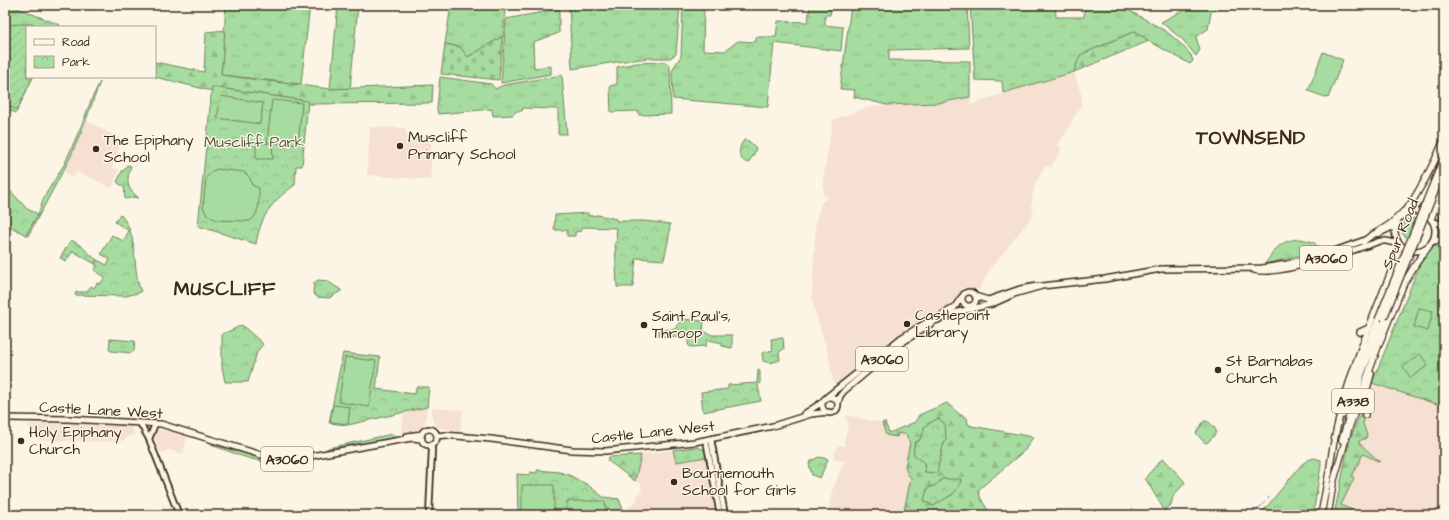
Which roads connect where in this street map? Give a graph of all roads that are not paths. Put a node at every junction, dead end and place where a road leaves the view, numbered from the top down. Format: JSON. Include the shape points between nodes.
{"nodes":[{"id":1,"x":1444,"y":140,"type":"edge"},
{"id":2,"x":1444,"y":157,"type":"edge"},
{"id":3,"x":1444,"y":169,"type":"edge"},
{"id":4,"x":1444,"y":183,"type":"edge"},
{"id":5,"x":1440,"y":192,"type":"junction"},
{"id":6,"x":1412,"y":202,"type":"junction"},
{"id":7,"x":1403,"y":215,"type":"junction"},
{"id":8,"x":1444,"y":218,"type":"edge"},
{"id":9,"x":1432,"y":220,"type":"junction"},
{"id":10,"x":1396,"y":225,"type":"junction"},
{"id":11,"x":1444,"y":225,"type":"edge"},
{"id":12,"x":1444,"y":238,"type":"edge"},
{"id":13,"x":1363,"y":242,"type":"junction"},
{"id":14,"x":1400,"y":244,"type":"junction"},
{"id":15,"x":1430,"y":244,"type":"junction"},
{"id":16,"x":1317,"y":260,"type":"junction"},
{"id":17,"x":1287,"y":264,"type":"junction"},
{"id":18,"x":1251,"y":269,"type":"junction"},
{"id":19,"x":1042,"y":286,"type":"junction"},
{"id":20,"x":975,"y":296,"type":"junction"},
{"id":21,"x":961,"y":298,"type":"junction"},
{"id":22,"x":968,"y":308,"type":"junction"},
{"id":23,"x":979,"y":308,"type":"junction"},
{"id":24,"x":1386,"y":319,"type":"junction"},
{"id":25,"x":1369,"y":328,"type":"junction"},
{"id":26,"x":1360,"y":332,"type":"dead end"},
{"id":27,"x":825,"y":399,"type":"junction"},
{"id":28,"x":838,"y":403,"type":"junction"},
{"id":29,"x":829,"y":412,"type":"junction"},
{"id":30,"x":1365,"y":415,"type":"dead end"},
{"id":31,"x":5,"y":417,"type":"edge"},
{"id":32,"x":798,"y":418,"type":"junction"},
{"id":33,"x":140,"y":423,"type":"junction"},
{"id":34,"x":155,"y":424,"type":"junction"},
{"id":35,"x":437,"y":436,"type":"junction"},
{"id":36,"x":422,"y":437,"type":"junction"},
{"id":37,"x":149,"y":439,"type":"junction"},
{"id":38,"x":709,"y":439,"type":"junction"},
{"id":39,"x":430,"y":445,"type":"junction"},
{"id":40,"x":1329,"y":475,"type":"junction"},
{"id":41,"x":179,"y":515,"type":"edge"},
{"id":42,"x":429,"y":515,"type":"edge"},
{"id":43,"x":720,"y":515,"type":"edge"},
{"id":44,"x":725,"y":515,"type":"edge"},
{"id":45,"x":1321,"y":515,"type":"edge"},
{"id":46,"x":1328,"y":515,"type":"edge"}],
"edges":[{"from":1,"to":6,"type":"highway","via":[[1434,164]]},
{"from":2,"to":40,"type":"highway","name":"Spur Road","number":"A338","bridge":true,"via":[[1348,398]]},
{"from":3,"to":24,"type":"highway","name":"Spur Road","number":"A338","bridge":true},
{"from":4,"to":5,"type":"highway"},
{"from":5,"to":8,"type":"highway","via":[[1438,204]]},
{"from":5,"to":9,"type":"highway"},
{"from":6,"to":7,"type":"highway"},
{"from":6,"to":13,"type":"highway","via":[[1395,220]]},
{"from":7,"to":9,"type":"main road","via":[[1418,211]]},
{"from":7,"to":10,"type":"main road"},
{"from":9,"to":11,"type":"main road"},
{"from":9,"to":15,"type":"main road","via":[[1435,231]]},
{"from":10,"to":13,"type":"main road","number":"A3060"},
{"from":10,"to":14,"type":"main road","via":[[1396,237]]},
{"from":12,"to":15,"type":"main road"},
{"from":13,"to":17,"type":"main road","number":"A3060"},
{"from":14,"to":15,"type":"main road","via":[[1406,250],[1417,251]]},
{"from":14,"to":16,"type":"main road","number":"A3060","via":[[1380,242]]},
{"from":14,"to":25,"type":"highway"},
{"from":15,"to":24,"type":"highway","via":[[1404,283]]},
{"from":16,"to":17,"type":"main road"},
{"from":16,"to":18,"type":"main road","number":"A3060","via":[[1278,270],[1260,272]]},
{"from":17,"to":18,"type":"main road","number":"A3060"},
{"from":18,"to":19,"type":"main road","number":"A3060","via":[[1161,269]]},
{"from":19,"to":20,"type":"main road","number":"A3060","via":[[1020,289],[988,300]]},
{"from":19,"to":23,"type":"main road","number":"A3060"},
{"from":20,"to":21,"type":"main road","via":[[968,292]]},
{"from":20,"to":22,"type":"main road","via":[[975,303]]},
{"from":21,"to":22,"type":"main road"},
{"from":21,"to":27,"type":"main road","name":"Castle Lane West","number":"A3060","via":[[949,312],[926,322],[901,338]]},
{"from":22,"to":23,"type":"main road"},
{"from":22,"to":23,"type":"main road","number":"A3060"},
{"from":22,"to":28,"type":"main road","number":"A3060","via":[[935,321],[900,344],[844,391]]},
{"from":24,"to":30,"type":"highway","via":[[1365,396]]},
{"from":24,"to":46,"type":"highway","number":"A338","via":[[1362,373],[1351,406],[1340,445]]},
{"from":25,"to":26,"type":"highway"},
{"from":25,"to":40,"type":"highway","via":[[1346,391],[1333,443]]},
{"from":27,"to":28,"type":"main road","via":[[834,398]]},
{"from":27,"to":29,"type":"main road","via":[[823,408]]},
{"from":27,"to":32,"type":"main road","name":"Castle Lane West","number":"A3060"},
{"from":28,"to":29,"type":"main road","via":[[836,410]]},
{"from":29,"to":32,"type":"main road","name":"Castle Lane West","number":"A3060"},
{"from":31,"to":33,"type":"main road","name":"Castle Lane West","number":"A3060"},
{"from":32,"to":38,"type":"main road","name":"Castle Lane West","number":"A3060","via":[[773,426]]},
{"from":33,"to":34,"type":"main road","name":"Castle Lane West","number":"A3060"},
{"from":33,"to":37,"type":"street"},
{"from":34,"to":36,"type":"main road","name":"Castle Lane West","number":"A3060","via":[[271,458],[294,460]]},
{"from":34,"to":37,"type":"street"},
{"from":35,"to":36,"type":"main road","number":"A3060","via":[[430,430]]},
{"from":35,"to":38,"type":"main road","name":"Castle Lane West","number":"A3060","via":[[491,439],[596,452]]},
{"from":35,"to":39,"type":"main road","via":[[435,443]]},
{"from":36,"to":39,"type":"main road","via":[[424,443]]},
{"from":37,"to":41,"type":"street"},
{"from":38,"to":43,"type":"street"},
{"from":38,"to":44,"type":"street"},
{"from":39,"to":42,"type":"street","via":[[432,450]]},
{"from":40,"to":45,"type":"highway","number":"A338"}]}
